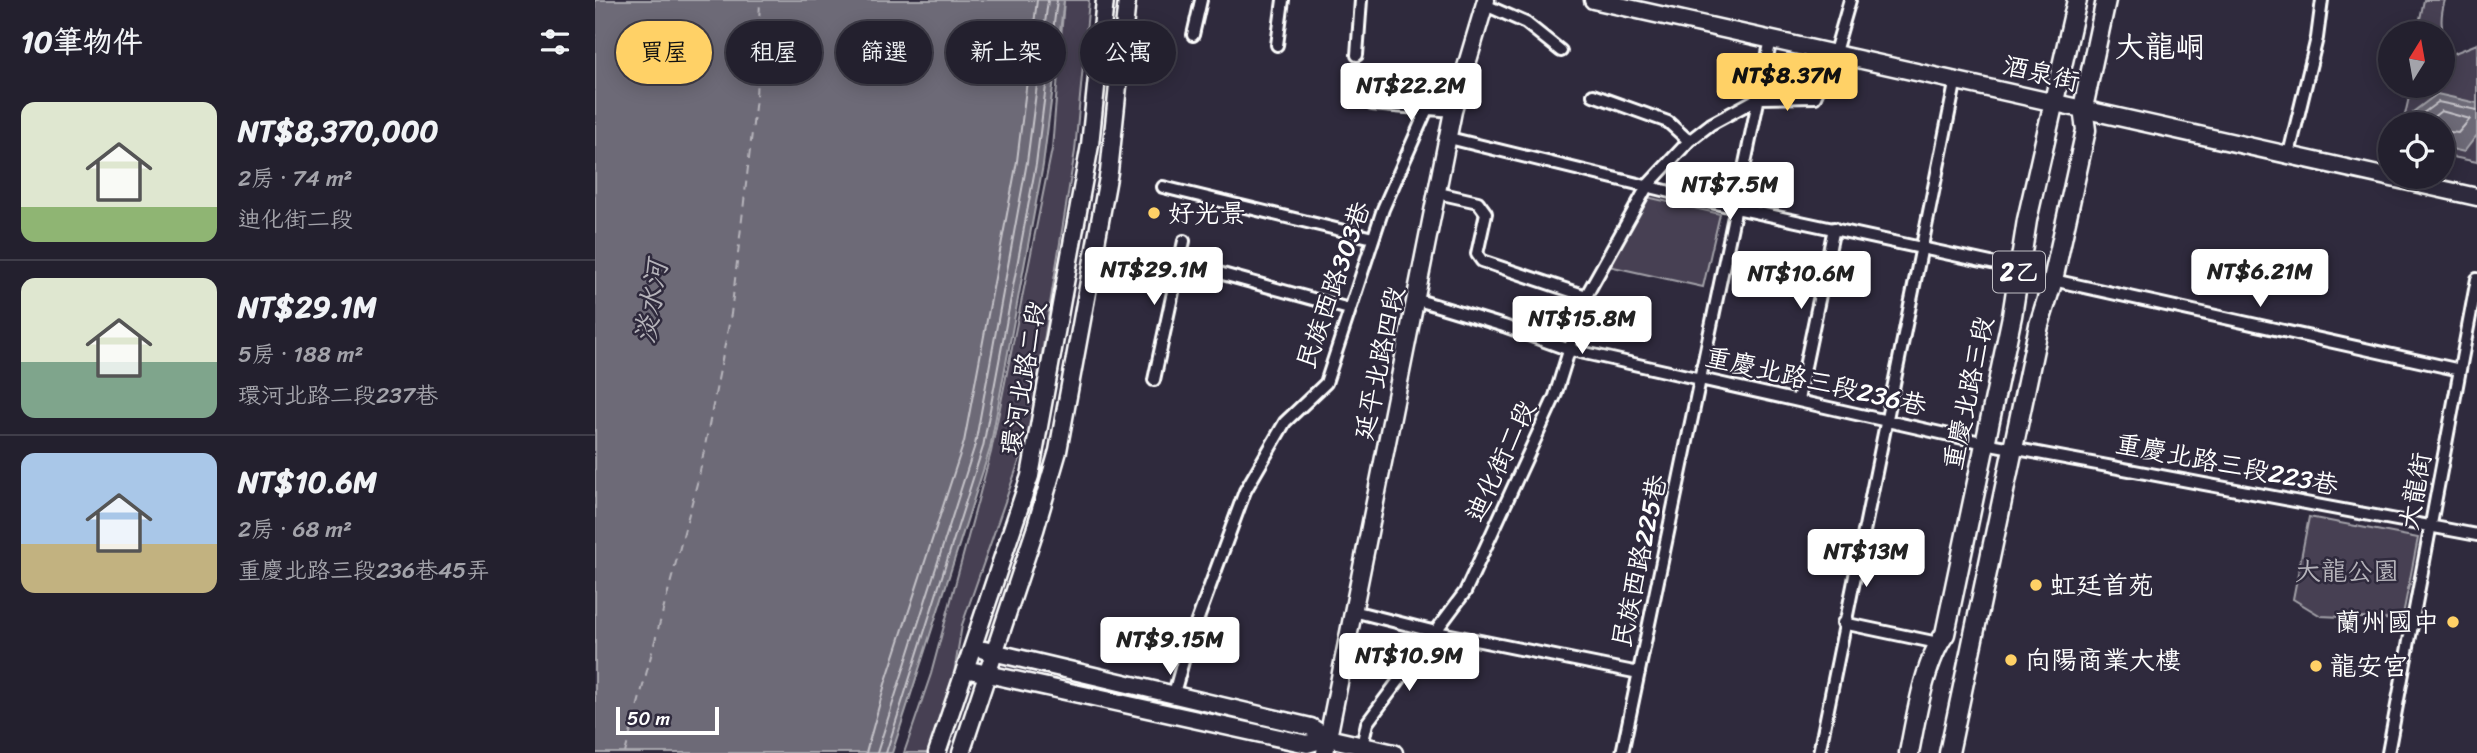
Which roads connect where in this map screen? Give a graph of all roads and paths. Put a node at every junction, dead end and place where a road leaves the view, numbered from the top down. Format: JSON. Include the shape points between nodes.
{"nodes":[{"id":1,"x":1105,"y":0,"type":"edge"},
{"id":2,"x":1127,"y":0,"type":"edge"},
{"id":3,"x":1201,"y":0,"type":"edge"},
{"id":4,"x":1283,"y":0,"type":"edge"},
{"id":5,"x":1361,"y":0,"type":"edge"},
{"id":6,"x":1593,"y":0,"type":"edge"},
{"id":7,"x":1850,"y":0,"type":"edge"},
{"id":8,"x":2077,"y":0,"type":"edge"},
{"id":9,"x":2106,"y":0,"type":"edge"},
{"id":10,"x":2322,"y":0,"type":"edge"},
{"id":11,"x":1484,"y":2,"type":"edge"},
{"id":12,"x":1193,"y":35,"type":"dead end"},
{"id":13,"x":1771,"y":39,"type":"junction"},
{"id":14,"x":1277,"y":45,"type":"dead end"},
{"id":15,"x":1561,"y":51,"type":"dead end"},
{"id":16,"x":1835,"y":52,"type":"junction"},
{"id":17,"x":1356,"y":55,"type":"dead end"},
{"id":18,"x":1956,"y":79,"type":"junction"},
{"id":19,"x":1593,"y":95,"type":"dead end"},
{"id":20,"x":1759,"y":98,"type":"junction"},
{"id":21,"x":2055,"y":101,"type":"junction"},
{"id":22,"x":1372,"y":104,"type":"dead end"},
{"id":23,"x":2083,"y":108,"type":"junction"},
{"id":24,"x":1427,"y":109,"type":"junction"},
{"id":25,"x":1453,"y":111,"type":"junction"},
{"id":26,"x":1449,"y":138,"type":"junction"},
{"id":27,"x":1689,"y":141,"type":"junction"},
{"id":28,"x":2289,"y":154,"type":"junction"},
{"id":29,"x":1648,"y":185,"type":"junction"},
{"id":30,"x":1163,"y":187,"type":"dead end"},
{"id":31,"x":1438,"y":193,"type":"junction"},
{"id":32,"x":2477,"y":197,"type":"edge"},
{"id":33,"x":1736,"y":208,"type":"junction"},
{"id":34,"x":1834,"y":228,"type":"junction"},
{"id":35,"x":1373,"y":238,"type":"junction"},
{"id":36,"x":1184,"y":241,"type":"dead end"},
{"id":37,"x":1921,"y":248,"type":"junction"},
{"id":38,"x":1179,"y":262,"type":"junction"},
{"id":39,"x":2019,"y":269,"type":"junction"},
{"id":40,"x":2477,"y":279,"type":"edge"},
{"id":41,"x":2053,"y":280,"type":"junction"},
{"id":42,"x":1586,"y":296,"type":"junction"},
{"id":43,"x":1418,"y":300,"type":"junction"},
{"id":44,"x":1349,"y":309,"type":"junction"},
{"id":45,"x":1567,"y":349,"type":"junction"},
{"id":46,"x":2460,"y":370,"type":"junction"},
{"id":47,"x":1701,"y":378,"type":"junction"},
{"id":48,"x":1154,"y":380,"type":"dead end"},
{"id":49,"x":1798,"y":400,"type":"junction"},
{"id":50,"x":1885,"y":419,"type":"junction"},
{"id":51,"x":1985,"y":443,"type":"junction"},
{"id":52,"x":2013,"y":447,"type":"junction"},
{"id":53,"x":2433,"y":526,"type":"junction"},
{"id":54,"x":2477,"y":535,"type":"edge"},
{"id":55,"x":1353,"y":611,"type":"junction"},
{"id":56,"x":1843,"y":623,"type":"junction"},
{"id":57,"x":1436,"y":632,"type":"junction"},
{"id":58,"x":1938,"y":643,"type":"junction"},
{"id":59,"x":973,"y":647,"type":"junction"},
{"id":60,"x":994,"y":653,"type":"junction"},
{"id":61,"x":965,"y":669,"type":"junction"},
{"id":62,"x":1639,"y":673,"type":"junction"},
{"id":63,"x":988,"y":675,"type":"junction"},
{"id":64,"x":1173,"y":697,"type":"junction"},
{"id":65,"x":1327,"y":745,"type":"edge"},
{"id":66,"x":1362,"y":746,"type":"junction"},
{"id":67,"x":937,"y":753,"type":"edge"},
{"id":68,"x":961,"y":753,"type":"edge"},
{"id":69,"x":1394,"y":753,"type":"edge"},
{"id":70,"x":1622,"y":753,"type":"edge"},
{"id":71,"x":1819,"y":753,"type":"edge"},
{"id":72,"x":1909,"y":753,"type":"edge"},
{"id":73,"x":1949,"y":753,"type":"edge"},
{"id":74,"x":2388,"y":753,"type":"edge"}],
"edges":[{"from":1,"to":59,"type":"street","name":"環河北路二段","via":[[1090,145],[1030,476]]},
{"from":2,"to":60,"type":"street","name":"環河北路二段","via":[[1109,172],[1058,451]]},
{"from":3,"to":12,"type":"street"},
{"from":4,"to":14,"type":"street"},
{"from":5,"to":17,"type":"street"},
{"from":6,"to":13,"type":"street","name":"酒泉街"},
{"from":7,"to":16,"type":"street","name":"迪化街二段"},
{"from":8,"to":21,"type":"main road","name":"重慶北路三段","number":"2乙"},
{"from":9,"to":23,"type":"main road","number":"2乙"},
{"from":10,"to":28,"type":"street"},
{"from":11,"to":15,"type":"street","via":[[1526,23]]},
{"from":11,"to":25,"type":"street","name":"延平北路四段"},
{"from":13,"to":16,"type":"street","name":"酒泉街"},
{"from":13,"to":20,"type":"street","name":"民族西路225巷"},
{"from":16,"to":18,"type":"street","name":"酒泉街"},
{"from":16,"to":20,"type":"street","name":"迪化街二段","via":[[1815,97]]},
{"from":18,"to":21,"type":"street","name":"酒泉街"},
{"from":18,"to":37,"type":"street"},
{"from":19,"to":27,"type":"street","via":[[1668,122]]},
{"from":20,"to":27,"type":"street","name":"迪化街二段"},
{"from":20,"to":33,"type":"street","name":"民族西路225巷"},
{"from":21,"to":23,"type":"street","name":"酒泉街"},
{"from":21,"to":39,"type":"main road","name":"重慶北路三段","number":"2乙"},
{"from":22,"to":24,"type":"street"},
{"from":23,"to":28,"type":"street","name":"酒泉街"},
{"from":23,"to":41,"type":"main road","number":"2乙","via":[[2086,130]]},
{"from":24,"to":25,"type":"street"},
{"from":24,"to":35,"type":"street","name":"民族西路303巷"},
{"from":25,"to":26,"type":"street","name":"延平北路四段"},
{"from":26,"to":29,"type":"street"},
{"from":26,"to":31,"type":"street","name":"延平北路四段"},
{"from":27,"to":29,"type":"street","name":"迪化街二段"},
{"from":28,"to":32,"type":"street","name":"酒泉街"},
{"from":29,"to":33,"type":"street"},
{"from":29,"to":42,"type":"street","name":"迪化街二段"},
{"from":30,"to":35,"type":"street"},
{"from":31,"to":42,"type":"street","via":[[1478,202],[1486,213],[1477,254],[1482,261]]},
{"from":31,"to":43,"type":"street","name":"延平北路四段"},
{"from":33,"to":34,"type":"street"},
{"from":33,"to":47,"type":"street","name":"民族西路225巷"},
{"from":34,"to":37,"type":"street"},
{"from":34,"to":49,"type":"street"},
{"from":35,"to":44,"type":"street","name":"民族西路303巷"},
{"from":36,"to":38,"type":"street"},
{"from":37,"to":39,"type":"street"},
{"from":37,"to":50,"type":"street"},
{"from":38,"to":44,"type":"street"},
{"from":38,"to":48,"type":"street"},
{"from":39,"to":51,"type":"main road","name":"重慶北路三段","number":"2乙"},
{"from":40,"to":46,"type":"street","name":"大龍街"},
{"from":41,"to":46,"type":"street"},
{"from":41,"to":52,"type":"main road","number":"2乙"},
{"from":42,"to":45,"type":"street","name":"迪化街二段"},
{"from":43,"to":45,"type":"street","name":"重慶北路三段236巷"},
{"from":43,"to":55,"type":"street","name":"延平北路四段"},
{"from":44,"to":64,"type":"street","name":"民族西路303巷","via":[[1326,383],[1285,422],[1245,491]]},
{"from":45,"to":47,"type":"street","name":"重慶北路三段236巷"},
{"from":45,"to":57,"type":"street","name":"迪化街二段","via":[[1555,396],[1525,465],[1465,592]]},
{"from":46,"to":53,"type":"street","name":"大龍街"},
{"from":47,"to":49,"type":"street","name":"重慶北路三段236巷"},
{"from":47,"to":62,"type":"street","name":"民族西路225巷"},
{"from":49,"to":50,"type":"street","name":"重慶北路三段236巷"},
{"from":50,"to":51,"type":"street","name":"重慶北路三段236巷"},
{"from":50,"to":56,"type":"street"},
{"from":51,"to":52,"type":"street","name":"重慶北路三段236巷"},
{"from":51,"to":58,"type":"main road","name":"重慶北路三段","number":"2乙","via":[[1945,634]]},
{"from":52,"to":53,"type":"street","name":"重慶北路三段223巷"},
{"from":52,"to":73,"type":"main road","number":"2乙"},
{"from":53,"to":54,"type":"street","name":"重慶北路三段223巷"},
{"from":53,"to":74,"type":"street","name":"大龍街"},
{"from":55,"to":57,"type":"street"},
{"from":55,"to":65,"type":"street","name":"延平北路四段"},
{"from":56,"to":58,"type":"street"},
{"from":56,"to":71,"type":"street"},
{"from":57,"to":62,"type":"street"},
{"from":57,"to":66,"type":"street","name":"迪化街二段","via":[[1367,723]]},
{"from":58,"to":72,"type":"main road","name":"重慶北路三段","number":"2乙"},
{"from":59,"to":60,"type":"street"},
{"from":59,"to":61,"type":"street","name":"環河北路二段"},
{"from":60,"to":63,"type":"street","name":"環河北路二段"},
{"from":60,"to":64,"type":"street"},
{"from":61,"to":63,"type":"street"},
{"from":61,"to":67,"type":"street","name":"環河北路二段"},
{"from":62,"to":70,"type":"street","name":"民族西路225巷"},
{"from":63,"to":65,"type":"street"},
{"from":63,"to":68,"type":"street","name":"環河北路二段"},
{"from":64,"to":65,"type":"street","via":[[1311,727]]},
{"from":65,"to":66,"type":"street"},
{"from":66,"to":69,"type":"street"}]}
